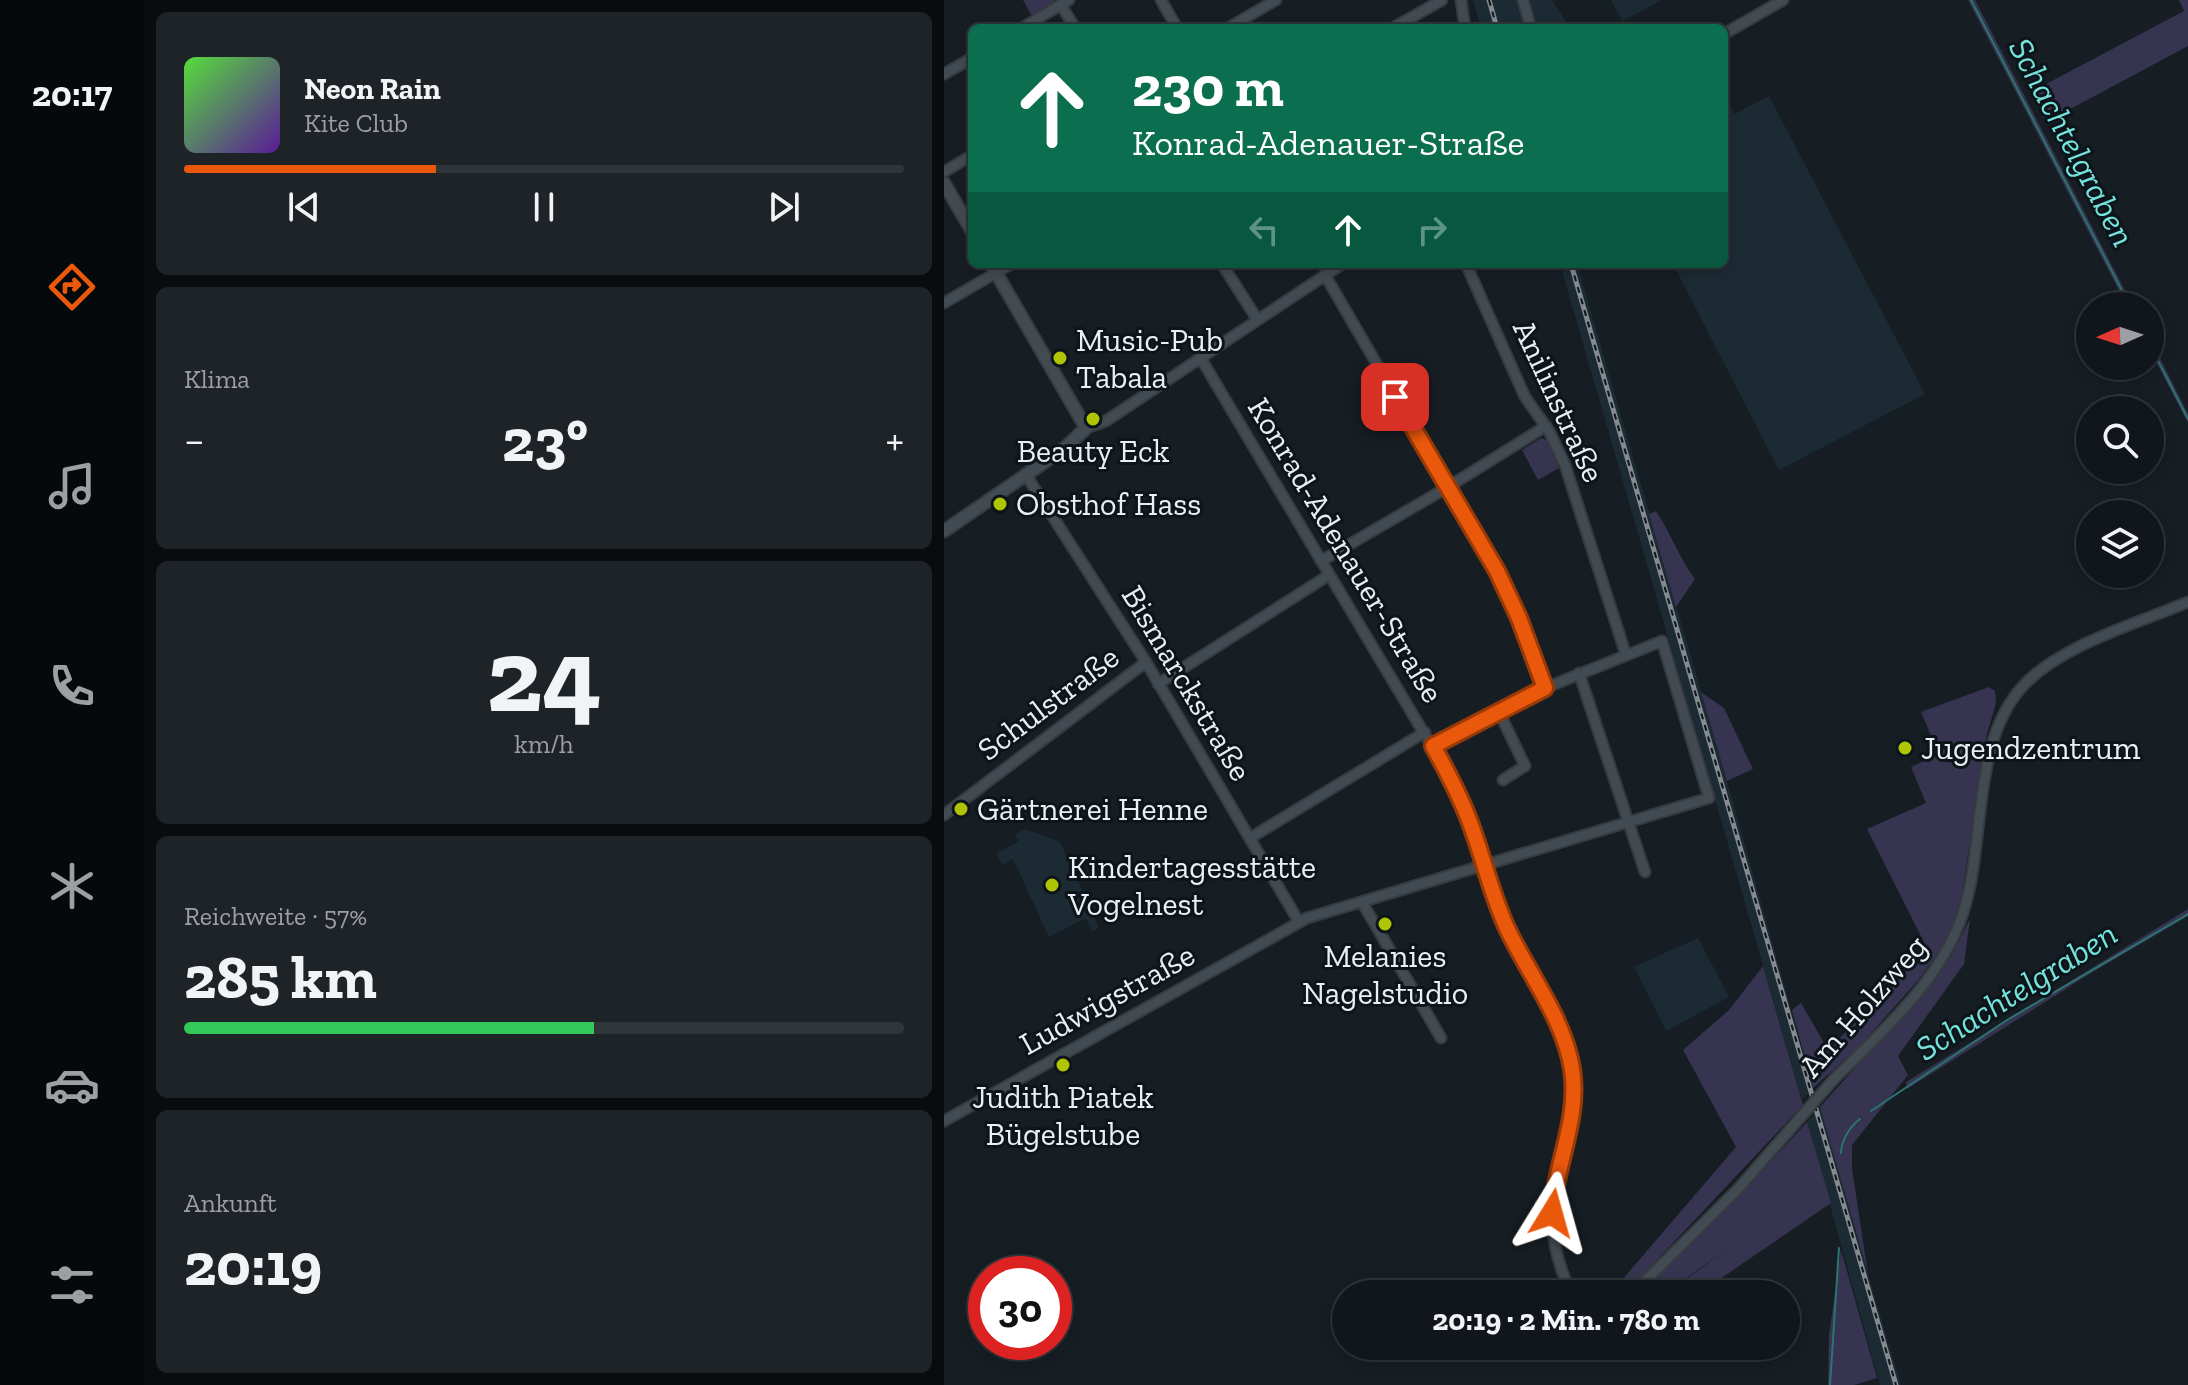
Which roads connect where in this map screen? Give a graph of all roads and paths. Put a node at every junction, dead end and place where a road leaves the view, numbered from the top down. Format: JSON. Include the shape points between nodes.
{"nodes":[{"id":1,"x":1161,"y":0,"type":"edge"},
{"id":2,"x":1276,"y":0,"type":"edge"},
{"id":3,"x":1442,"y":0,"type":"edge"},
{"id":4,"x":1461,"y":0,"type":"edge"},
{"id":5,"x":1523,"y":0,"type":"edge"},
{"id":6,"x":1760,"y":0,"type":"edge"},
{"id":7,"x":1783,"y":0,"type":"edge"},
{"id":8,"x":1065,"y":2,"type":"edge"},
{"id":9,"x":1259,"y":4,"type":"edge"},
{"id":10,"x":1765,"y":10,"type":"junction"},
{"id":11,"x":1029,"y":24,"type":"edge"},
{"id":12,"x":1073,"y":24,"type":"edge"},
{"id":13,"x":1175,"y":24,"type":"edge"},
{"id":14,"x":1233,"y":24,"type":"edge"},
{"id":15,"x":1400,"y":24,"type":"edge"},
{"id":16,"x":1464,"y":24,"type":"edge"},
{"id":17,"x":1530,"y":24,"type":"edge"},
{"id":18,"x":1728,"y":32,"type":"edge"},
{"id":19,"x":968,"y":60,"type":"edge"},
{"id":20,"x":944,"y":74,"type":"edge"},
{"id":21,"x":968,"y":157,"type":"edge"},
{"id":22,"x":944,"y":172,"type":"edge"},
{"id":23,"x":944,"y":183,"type":"edge"},
{"id":24,"x":968,"y":224,"type":"edge"},
{"id":25,"x":994,"y":268,"type":"edge"},
{"id":26,"x":1225,"y":268,"type":"edge"},
{"id":27,"x":1336,"y":268,"type":"edge"},
{"id":28,"x":1468,"y":268,"type":"edge"},
{"id":29,"x":1325,"y":275,"type":"junction"},
{"id":30,"x":944,"y":303,"type":"edge"},
{"id":31,"x":1257,"y":319,"type":"junction"},
{"id":32,"x":1200,"y":357,"type":"junction"},
{"id":33,"x":1546,"y":426,"type":"junction"},
{"id":34,"x":1086,"y":428,"type":"junction"},
{"id":35,"x":1026,"y":475,"type":"junction"},
{"id":36,"x":1448,"y":487,"type":"junction"},
{"id":37,"x":944,"y":531,"type":"edge"},
{"id":38,"x":1321,"y":561,"type":"junction"},
{"id":39,"x":1329,"y":575,"type":"junction"},
{"id":40,"x":2188,"y":602,"type":"edge"},
{"id":41,"x":1626,"y":655,"type":"junction"},
{"id":42,"x":1146,"y":662,"type":"junction"},
{"id":43,"x":1579,"y":673,"type":"junction"},
{"id":44,"x":1158,"y":684,"type":"junction"},
{"id":45,"x":1545,"y":688,"type":"junction"},
{"id":46,"x":1498,"y":710,"type":"junction"},
{"id":47,"x":1425,"y":732,"type":"junction"},
{"id":48,"x":1433,"y":746,"type":"junction"},
{"id":49,"x":1503,"y":780,"type":"dead end"},
{"id":50,"x":944,"y":815,"type":"edge"},
{"id":51,"x":1627,"y":823,"type":"junction"},
{"id":52,"x":1250,"y":838,"type":"junction"},
{"id":53,"x":1485,"y":867,"type":"junction"},
{"id":54,"x":1645,"y":872,"type":"dead end"},
{"id":55,"x":1362,"y":902,"type":"junction"},
{"id":56,"x":1299,"y":922,"type":"junction"},
{"id":57,"x":1441,"y":1038,"type":"dead end"},
{"id":58,"x":944,"y":1121,"type":"edge"},
{"id":59,"x":1567,"y":1280,"type":"edge"},
{"id":60,"x":1646,"y":1280,"type":"edge"}],
"edges":[{"from":1,"to":13,"type":"street"},
{"from":2,"to":9,"type":"street"},
{"from":3,"to":15,"type":"street"},
{"from":4,"to":16,"type":"street"},
{"from":5,"to":17,"type":"street"},
{"from":6,"to":10,"type":"street"},
{"from":7,"to":10,"type":"street"},
{"from":8,"to":11,"type":"street"},
{"from":8,"to":12,"type":"street"},
{"from":9,"to":14,"type":"street"},
{"from":10,"to":18,"type":"street"},
{"from":19,"to":20,"type":"street"},
{"from":21,"to":22,"type":"street"},
{"from":23,"to":24,"type":"street"},
{"from":25,"to":30,"type":"street"},
{"from":25,"to":34,"type":"street"},
{"from":26,"to":31,"type":"street"},
{"from":27,"to":29,"type":"street"},
{"from":28,"to":33,"type":"street","name":"Anilinstraße","via":[[1529,406]]},
{"from":29,"to":31,"type":"street"},
{"from":29,"to":36,"type":"street"},
{"from":31,"to":32,"type":"street"},
{"from":32,"to":34,"type":"street","via":[[1106,421]]},
{"from":32,"to":38,"type":"street","name":"Konrad-Adenauer-Straße"},
{"from":33,"to":36,"type":"street"},
{"from":33,"to":41,"type":"street","name":"Anilinstraße","via":[[1578,500]]},
{"from":34,"to":35,"type":"street"},
{"from":35,"to":37,"type":"street"},
{"from":35,"to":42,"type":"street","name":"Bismarckstraße"},
{"from":36,"to":38,"type":"street"},
{"from":36,"to":45,"type":"street","via":[[1502,580]]},
{"from":38,"to":39,"type":"street","name":"Konrad-Adenauer-Straße"},
{"from":39,"to":44,"type":"street"},
{"from":39,"to":47,"type":"street","name":"Konrad-Adenauer-Straße"},
{"from":40,"to":60,"type":"street","name":"Am Holzweg","bridge":true,"via":[[2064,654],[2021,688],[1994,737],[1969,894],[1948,949],[1909,1001],[1738,1189]]},
{"from":41,"to":43,"type":"street"},
{"from":41,"to":51,"type":"street","name":"Ludwigstraße","via":[[1662,641],[1709,798]]},
{"from":42,"to":44,"type":"street","name":"Bismarckstraße"},
{"from":42,"to":50,"type":"street","name":"Schulstraße"},
{"from":43,"to":45,"type":"street"},
{"from":43,"to":51,"type":"street"},
{"from":44,"to":52,"type":"street","name":"Bismarckstraße"},
{"from":45,"to":46,"type":"street"},
{"from":46,"to":48,"type":"street"},
{"from":46,"to":49,"type":"street","via":[[1525,766]]},
{"from":47,"to":48,"type":"street","name":"Konrad-Adenauer-Straße"},
{"from":47,"to":52,"type":"street"},
{"from":48,"to":53,"type":"street","name":"Konrad-Adenauer-Straße","via":[[1465,808]]},
{"from":51,"to":53,"type":"street","name":"Ludwigstraße"},
{"from":51,"to":54,"type":"street"},
{"from":52,"to":56,"type":"street","name":"Bismarckstraße"},
{"from":53,"to":55,"type":"street","name":"Ludwigstraße"},
{"from":53,"to":59,"type":"street","name":"Konrad-Adenauer-Straße","via":[[1572,1070],[1572,1118],[1552,1213]]},
{"from":55,"to":56,"type":"street","name":"Ludwigstraße"},
{"from":55,"to":57,"type":"street"},
{"from":56,"to":58,"type":"street","name":"Ludwigstraße"}]}
